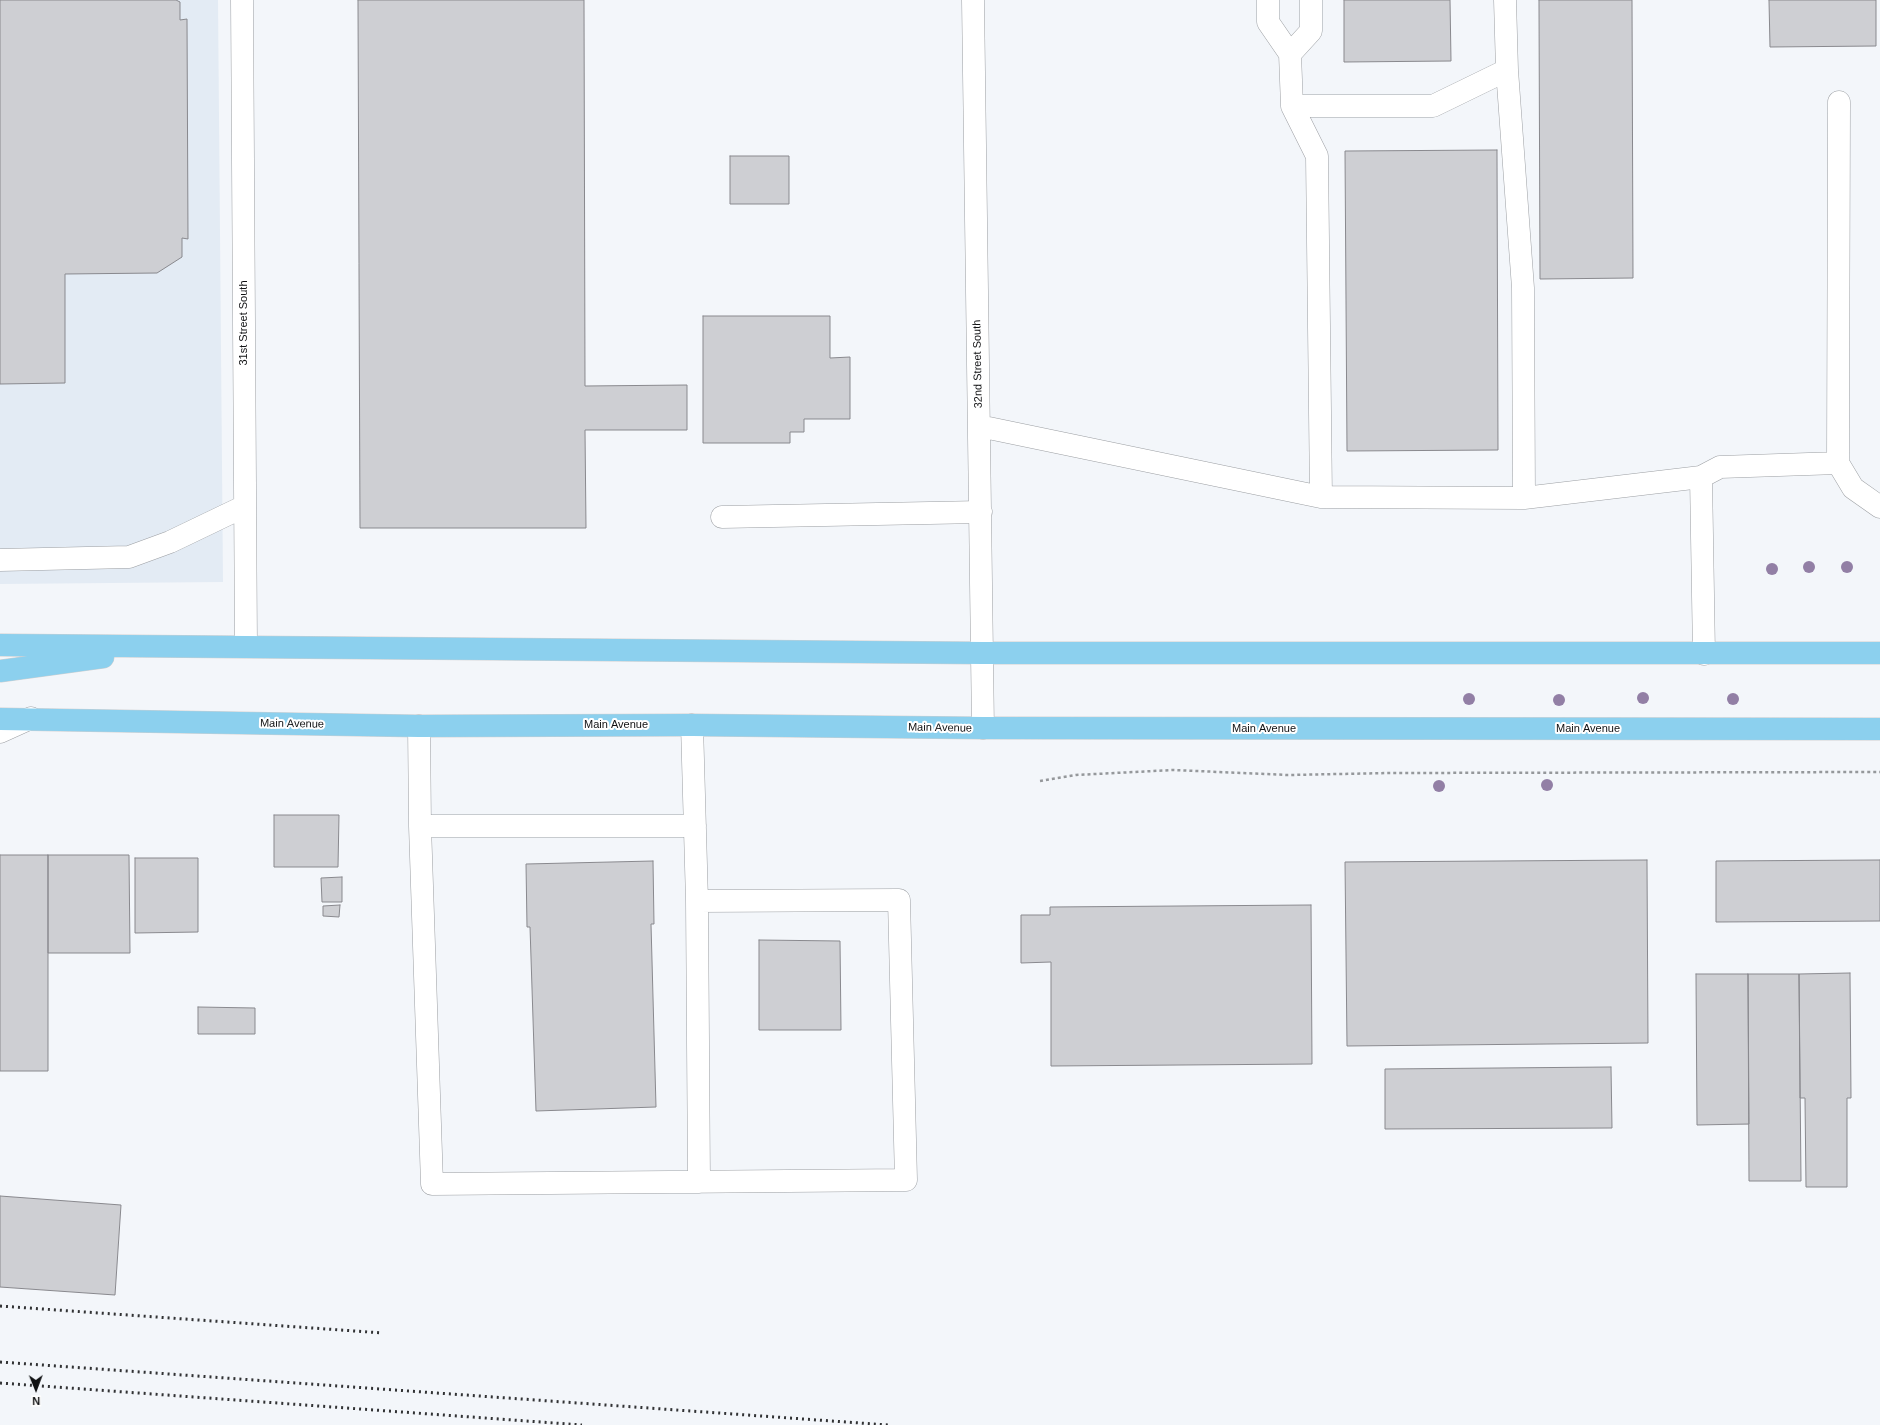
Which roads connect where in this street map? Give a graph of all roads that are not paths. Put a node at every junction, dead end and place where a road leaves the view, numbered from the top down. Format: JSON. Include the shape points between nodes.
{"nodes":[{"id":1,"x":242,"y":0,"type":"edge"},
{"id":2,"x":973,"y":0,"type":"edge"},
{"id":3,"x":1268,"y":0,"type":"edge"},
{"id":4,"x":1311,"y":0,"type":"edge"},
{"id":5,"x":1505,"y":0,"type":"edge"},
{"id":6,"x":1290,"y":54,"type":"junction"},
{"id":7,"x":1506,"y":70,"type":"junction"},
{"id":8,"x":1839,"y":102,"type":"dead end"},
{"id":9,"x":1292,"y":106,"type":"junction"},
{"id":10,"x":979,"y":426,"type":"junction"},
{"id":11,"x":1838,"y":463,"type":"junction"},
{"id":12,"x":1701,"y":477,"type":"junction"},
{"id":13,"x":1321,"y":498,"type":"junction"},
{"id":14,"x":1524,"y":498,"type":"junction"},
{"id":15,"x":245,"y":506,"type":"junction"},
{"id":16,"x":1880,"y":506,"type":"edge"},
{"id":17,"x":981,"y":512,"type":"junction"},
{"id":18,"x":722,"y":517,"type":"dead end"},
{"id":19,"x":0,"y":560,"type":"edge"},
{"id":20,"x":0,"y":645,"type":"edge"},
{"id":21,"x":183,"y":646,"type":"junction"},
{"id":22,"x":246,"y":646,"type":"junction"},
{"id":23,"x":983,"y":653,"type":"junction"},
{"id":24,"x":1880,"y":653,"type":"edge"},
{"id":25,"x":1704,"y":654,"type":"junction"},
{"id":26,"x":0,"y":671,"type":"edge"},
{"id":27,"x":31,"y":718,"type":"junction"},
{"id":28,"x":0,"y":719,"type":"edge"},
{"id":29,"x":692,"y":725,"type":"junction"},
{"id":30,"x":419,"y":726,"type":"junction"},
{"id":31,"x":983,"y":728,"type":"junction"},
{"id":32,"x":1880,"y":729,"type":"edge"},
{"id":33,"x":0,"y":732,"type":"edge"},
{"id":34,"x":420,"y":826,"type":"junction"},
{"id":35,"x":695,"y":826,"type":"junction"},
{"id":36,"x":697,"y":901,"type":"junction"},
{"id":37,"x":699,"y":1182,"type":"junction"}],
"edges":[{"from":1,"to":15,"type":"street","name":"31st Street South"},
{"from":2,"to":10,"type":"street","name":"32nd Street South"},
{"from":3,"to":6,"type":"street","via":[[1268,22]]},
{"from":4,"to":6,"type":"street","via":[[1311,31]]},
{"from":5,"to":7,"type":"street"},
{"from":6,"to":9,"type":"street"},
{"from":7,"to":9,"type":"street","via":[[1433,106]]},
{"from":7,"to":14,"type":"street","via":[[1523,288]]},
{"from":8,"to":11,"type":"street"},
{"from":9,"to":13,"type":"street","via":[[1317,156]]},
{"from":10,"to":13,"type":"street"},
{"from":10,"to":17,"type":"street","name":"32nd Street South"},
{"from":11,"to":12,"type":"street","via":[[1720,467]]},
{"from":11,"to":16,"type":"street","via":[[1853,488]]},
{"from":12,"to":14,"type":"street"},
{"from":12,"to":25,"type":"street"},
{"from":13,"to":14,"type":"street"},
{"from":15,"to":19,"type":"street","via":[[170,542],[129,557]]},
{"from":15,"to":22,"type":"street","name":"31st Street South"},
{"from":17,"to":18,"type":"street"},
{"from":17,"to":23,"type":"street","name":"32nd Street South"},
{"from":20,"to":21,"type":"main road"},
{"from":21,"to":22,"type":"main road"},
{"from":21,"to":26,"type":"main road"},
{"from":22,"to":23,"type":"main road"},
{"from":23,"to":25,"type":"main road"},
{"from":23,"to":31,"type":"street","name":"32nd Street South"},
{"from":24,"to":25,"type":"main road"},
{"from":27,"to":28,"type":"main road","name":"Main Avenue"},
{"from":27,"to":30,"type":"main road","name":"Main Avenue"},
{"from":27,"to":33,"type":"street"},
{"from":29,"to":30,"type":"main road","name":"Main Avenue"},
{"from":29,"to":31,"type":"main road","name":"Main Avenue"},
{"from":29,"to":35,"type":"street"},
{"from":30,"to":34,"type":"street"},
{"from":31,"to":32,"type":"main road","name":"Main Avenue"},
{"from":34,"to":35,"type":"street"},
{"from":34,"to":37,"type":"street","via":[[432,1184]]},
{"from":35,"to":36,"type":"street"},
{"from":36,"to":37,"type":"street"},
{"from":36,"to":37,"type":"street","via":[[899,900],[906,1180]]}]}
